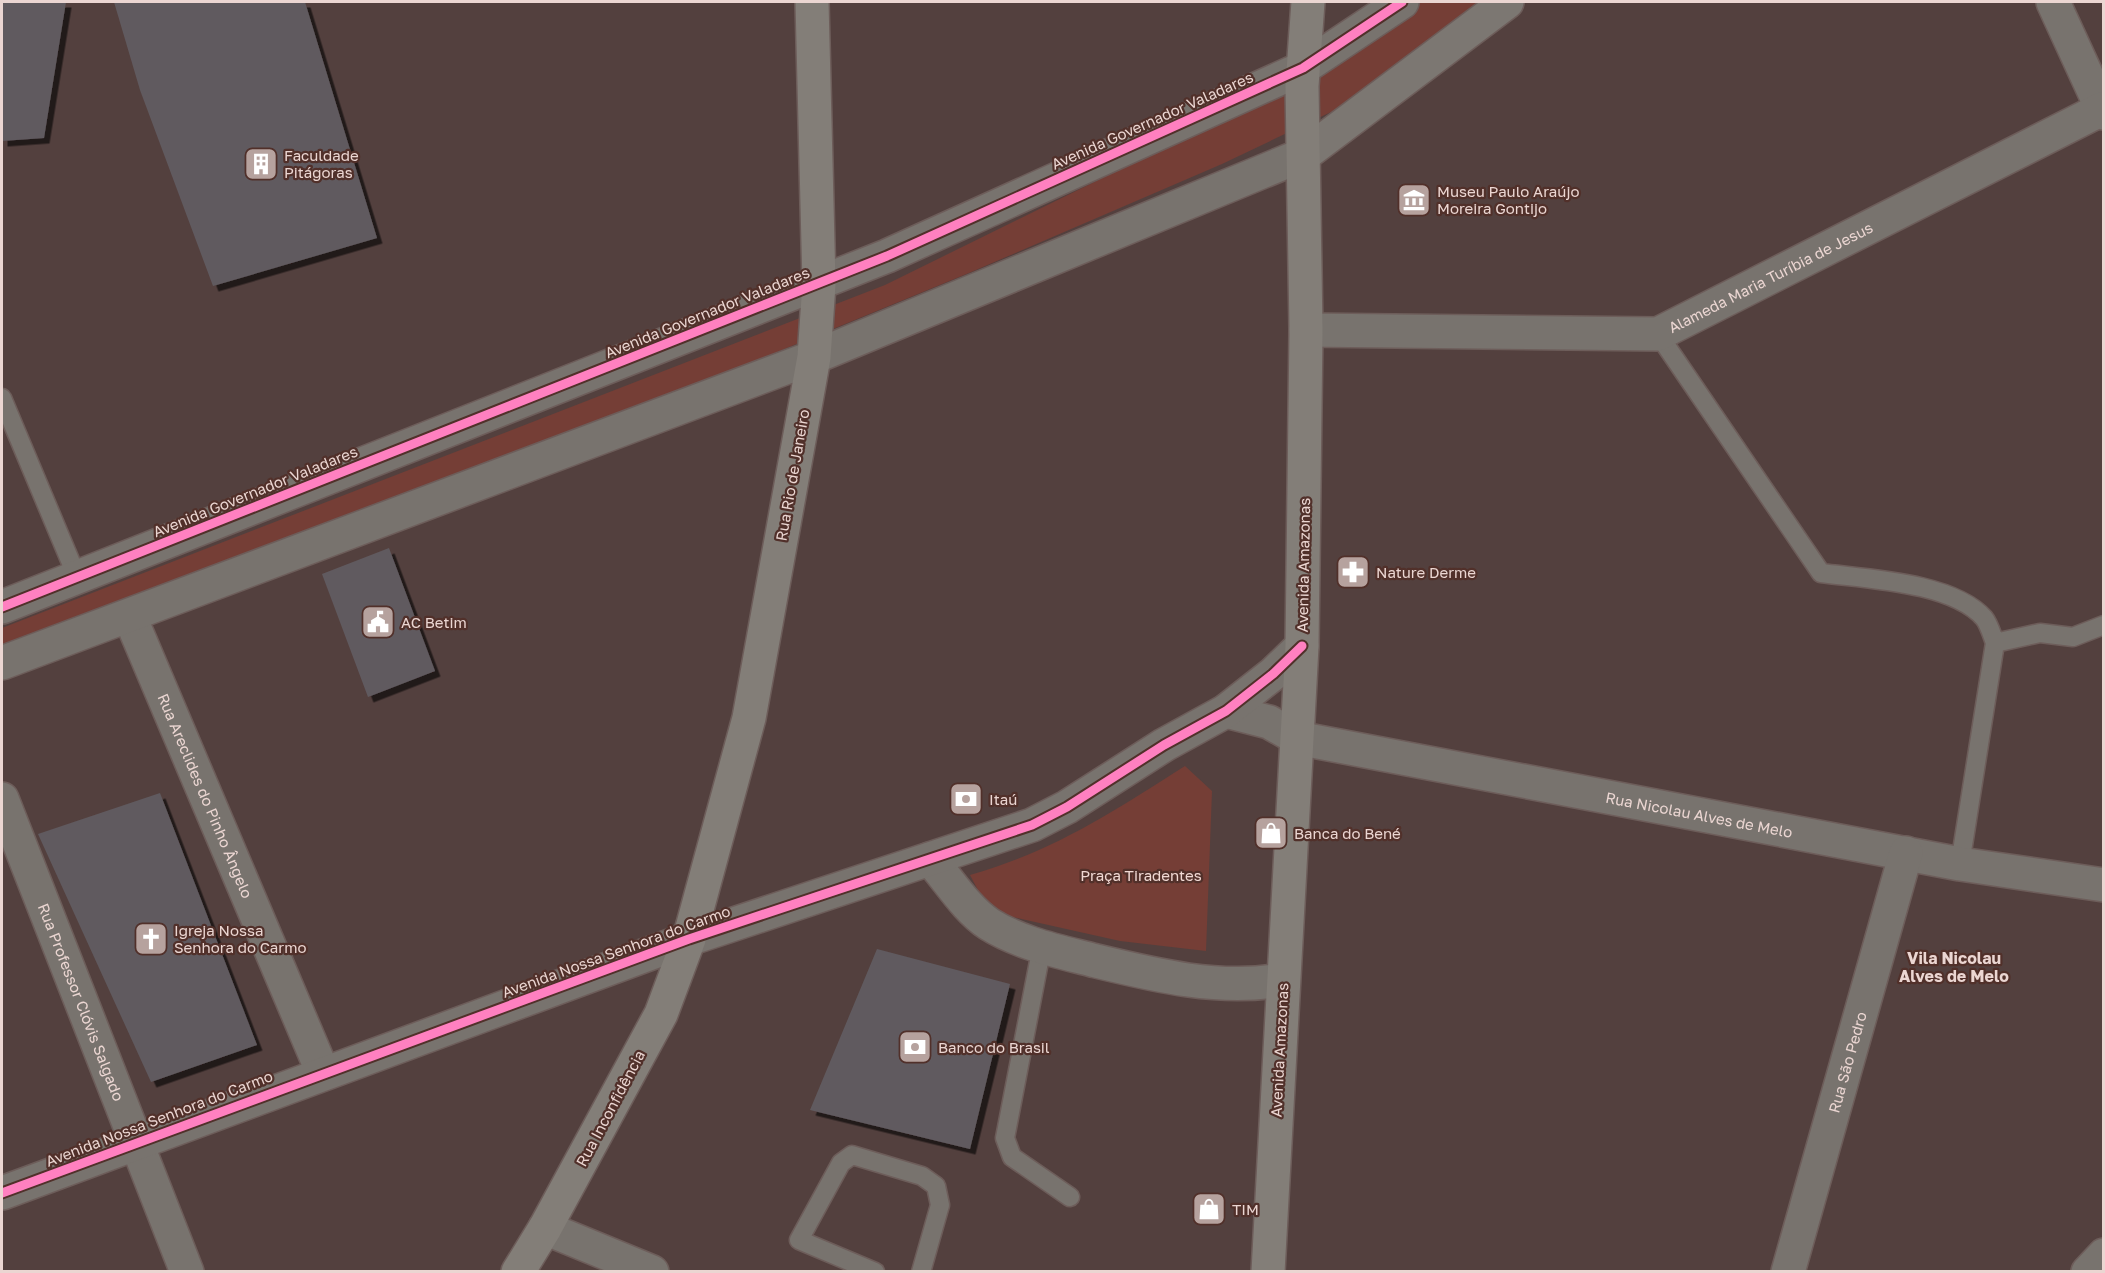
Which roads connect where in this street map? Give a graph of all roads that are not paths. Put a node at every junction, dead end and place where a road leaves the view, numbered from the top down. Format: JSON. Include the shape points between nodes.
{"nodes":[{"id":1,"x":812,"y":2,"type":"edge"},
{"id":2,"x":1308,"y":2,"type":"edge"},
{"id":3,"x":1402,"y":2,"type":"edge"},
{"id":4,"x":1507,"y":2,"type":"edge"},
{"id":5,"x":2053,"y":2,"type":"edge"},
{"id":6,"x":1303,"y":68,"type":"junction"},
{"id":7,"x":2103,"y":110,"type":"edge"},
{"id":8,"x":1305,"y":154,"type":"junction"},
{"id":9,"x":819,"y":284,"type":"junction"},
{"id":10,"x":1306,"y":330,"type":"junction"},
{"id":11,"x":1658,"y":334,"type":"junction"},
{"id":12,"x":814,"y":357,"type":"junction"},
{"id":13,"x":2,"y":398,"type":"edge"},
{"id":14,"x":77,"y":577,"type":"junction"},
{"id":15,"x":2,"y":607,"type":"edge"},
{"id":16,"x":130,"y":616,"type":"junction"},
{"id":17,"x":2103,"y":625,"type":"edge"},
{"id":18,"x":1995,"y":643,"type":"junction"},
{"id":19,"x":1302,"y":646,"type":"junction"},
{"id":20,"x":2,"y":663,"type":"edge"},
{"id":21,"x":1226,"y":711,"type":"junction"},
{"id":22,"x":1297,"y":738,"type":"junction"},
{"id":23,"x":2,"y":799,"type":"edge"},
{"id":24,"x":1906,"y":853,"type":"junction"},
{"id":25,"x":930,"y":859,"type":"junction"},
{"id":26,"x":1960,"y":864,"type":"junction"},
{"id":27,"x":2103,"y":885,"type":"edge"},
{"id":28,"x":689,"y":939,"type":"junction"},
{"id":29,"x":1042,"y":946,"type":"junction"},
{"id":30,"x":1282,"y":980,"type":"junction"},
{"id":31,"x":323,"y":1073,"type":"junction"},
{"id":32,"x":137,"y":1145,"type":"junction"},
{"id":33,"x":2,"y":1193,"type":"edge"},
{"id":34,"x":1070,"y":1197,"type":"dead end"},
{"id":35,"x":545,"y":1228,"type":"junction"},
{"id":36,"x":2103,"y":1255,"type":"edge"},
{"id":37,"x":187,"y":1272,"type":"edge"},
{"id":38,"x":518,"y":1272,"type":"edge"},
{"id":39,"x":652,"y":1272,"type":"edge"},
{"id":40,"x":875,"y":1272,"type":"edge"},
{"id":41,"x":921,"y":1272,"type":"edge"},
{"id":42,"x":1268,"y":1272,"type":"edge"},
{"id":43,"x":1788,"y":1272,"type":"edge"},
{"id":44,"x":2088,"y":1272,"type":"edge"}],
"edges":[{"from":1,"to":9,"type":"main road","name":"Rua Rio de Janeiro"},
{"from":2,"to":6,"type":"main road","name":"Avenida Amazonas"},
{"from":3,"to":6,"type":"street","name":"Avenida Governador Valadares"},
{"from":4,"to":8,"type":"main road"},
{"from":5,"to":7,"type":"street"},
{"from":6,"to":8,"type":"main road","name":"Avenida Amazonas"},
{"from":6,"to":9,"type":"street","name":"Avenida Governador Valadares"},
{"from":7,"to":11,"type":"street","name":"Alameda Maria Turíbia de Jesus"},
{"from":8,"to":10,"type":"main road","name":"Avenida Amazonas"},
{"from":8,"to":12,"type":"street"},
{"from":9,"to":12,"type":"main road","name":"Rua Rio de Janeiro"},
{"from":9,"to":14,"type":"street","name":"Avenida Governador Valadares"},
{"from":10,"to":11,"type":"street","name":"Alameda Maria Turíbia de Jesus"},
{"from":10,"to":19,"type":"main road","name":"Avenida Amazonas"},
{"from":11,"to":18,"type":"lane","via":[[1821,573],[1908,585],[1961,600],[1985,619]]},
{"from":12,"to":16,"type":"street"},
{"from":12,"to":28,"type":"main road","name":"Rua Rio de Janeiro","via":[[748,718]]},
{"from":13,"to":14,"type":"lane"},
{"from":14,"to":15,"type":"street","name":"Avenida Governador Valadares"},
{"from":16,"to":20,"type":"street"},
{"from":16,"to":31,"type":"street","name":"Rua Areclides do Pinho Ângelo"},
{"from":17,"to":18,"type":"lane","via":[[2073,637],[2040,633]]},
{"from":18,"to":26,"type":"lane"},
{"from":19,"to":21,"type":"street","name":"Avenida Nossa Senhora do Carmo"},
{"from":19,"to":22,"type":"main road","name":"Avenida Amazonas"},
{"from":21,"to":22,"type":"street","name":"Rua Nicolau Alves de Melo","via":[[1269,722]]},
{"from":21,"to":25,"type":"street","name":"Avenida Nossa Senhora do Carmo","via":[[1032,825]]},
{"from":22,"to":24,"type":"street","name":"Rua Nicolau Alves de Melo"},
{"from":22,"to":30,"type":"main road","name":"Avenida Amazonas"},
{"from":23,"to":32,"type":"street","name":"Rua Professor Clóvis Salgado"},
{"from":24,"to":26,"type":"street","name":"Rua Nicolau Alves de Melo"},
{"from":24,"to":43,"type":"street","name":"Rua São Pedro"},
{"from":25,"to":28,"type":"street","name":"Avenida Nossa Senhora do Carmo"},
{"from":25,"to":29,"type":"street","via":[[986,922],[1010,936]]},
{"from":26,"to":27,"type":"street","name":"Rua Nicolau Alves de Melo"},
{"from":28,"to":31,"type":"street","name":"Avenida Nossa Senhora do Carmo"},
{"from":28,"to":35,"type":"main road","name":"Rua Inconfidência","via":[[662,1014]]},
{"from":29,"to":30,"type":"street","via":[[1177,978],[1241,985]]},
{"from":29,"to":34,"type":"lane","via":[[1005,1138],[1012,1157]]},
{"from":30,"to":42,"type":"main road","name":"Avenida Amazonas"},
{"from":31,"to":32,"type":"street","name":"Avenida Nossa Senhora do Carmo"},
{"from":32,"to":33,"type":"street","name":"Avenida Nossa Senhora do Carmo"},
{"from":32,"to":37,"type":"street","name":"Rua Professor Clóvis Salgado"},
{"from":35,"to":38,"type":"main road","name":"Rua Inconfidência"},
{"from":35,"to":39,"type":"street"},
{"from":36,"to":44,"type":"street"},
{"from":40,"to":41,"type":"lane","via":[[799,1240],[841,1163],[852,1155],[922,1176],[936,1186],[940,1205]]}]}
